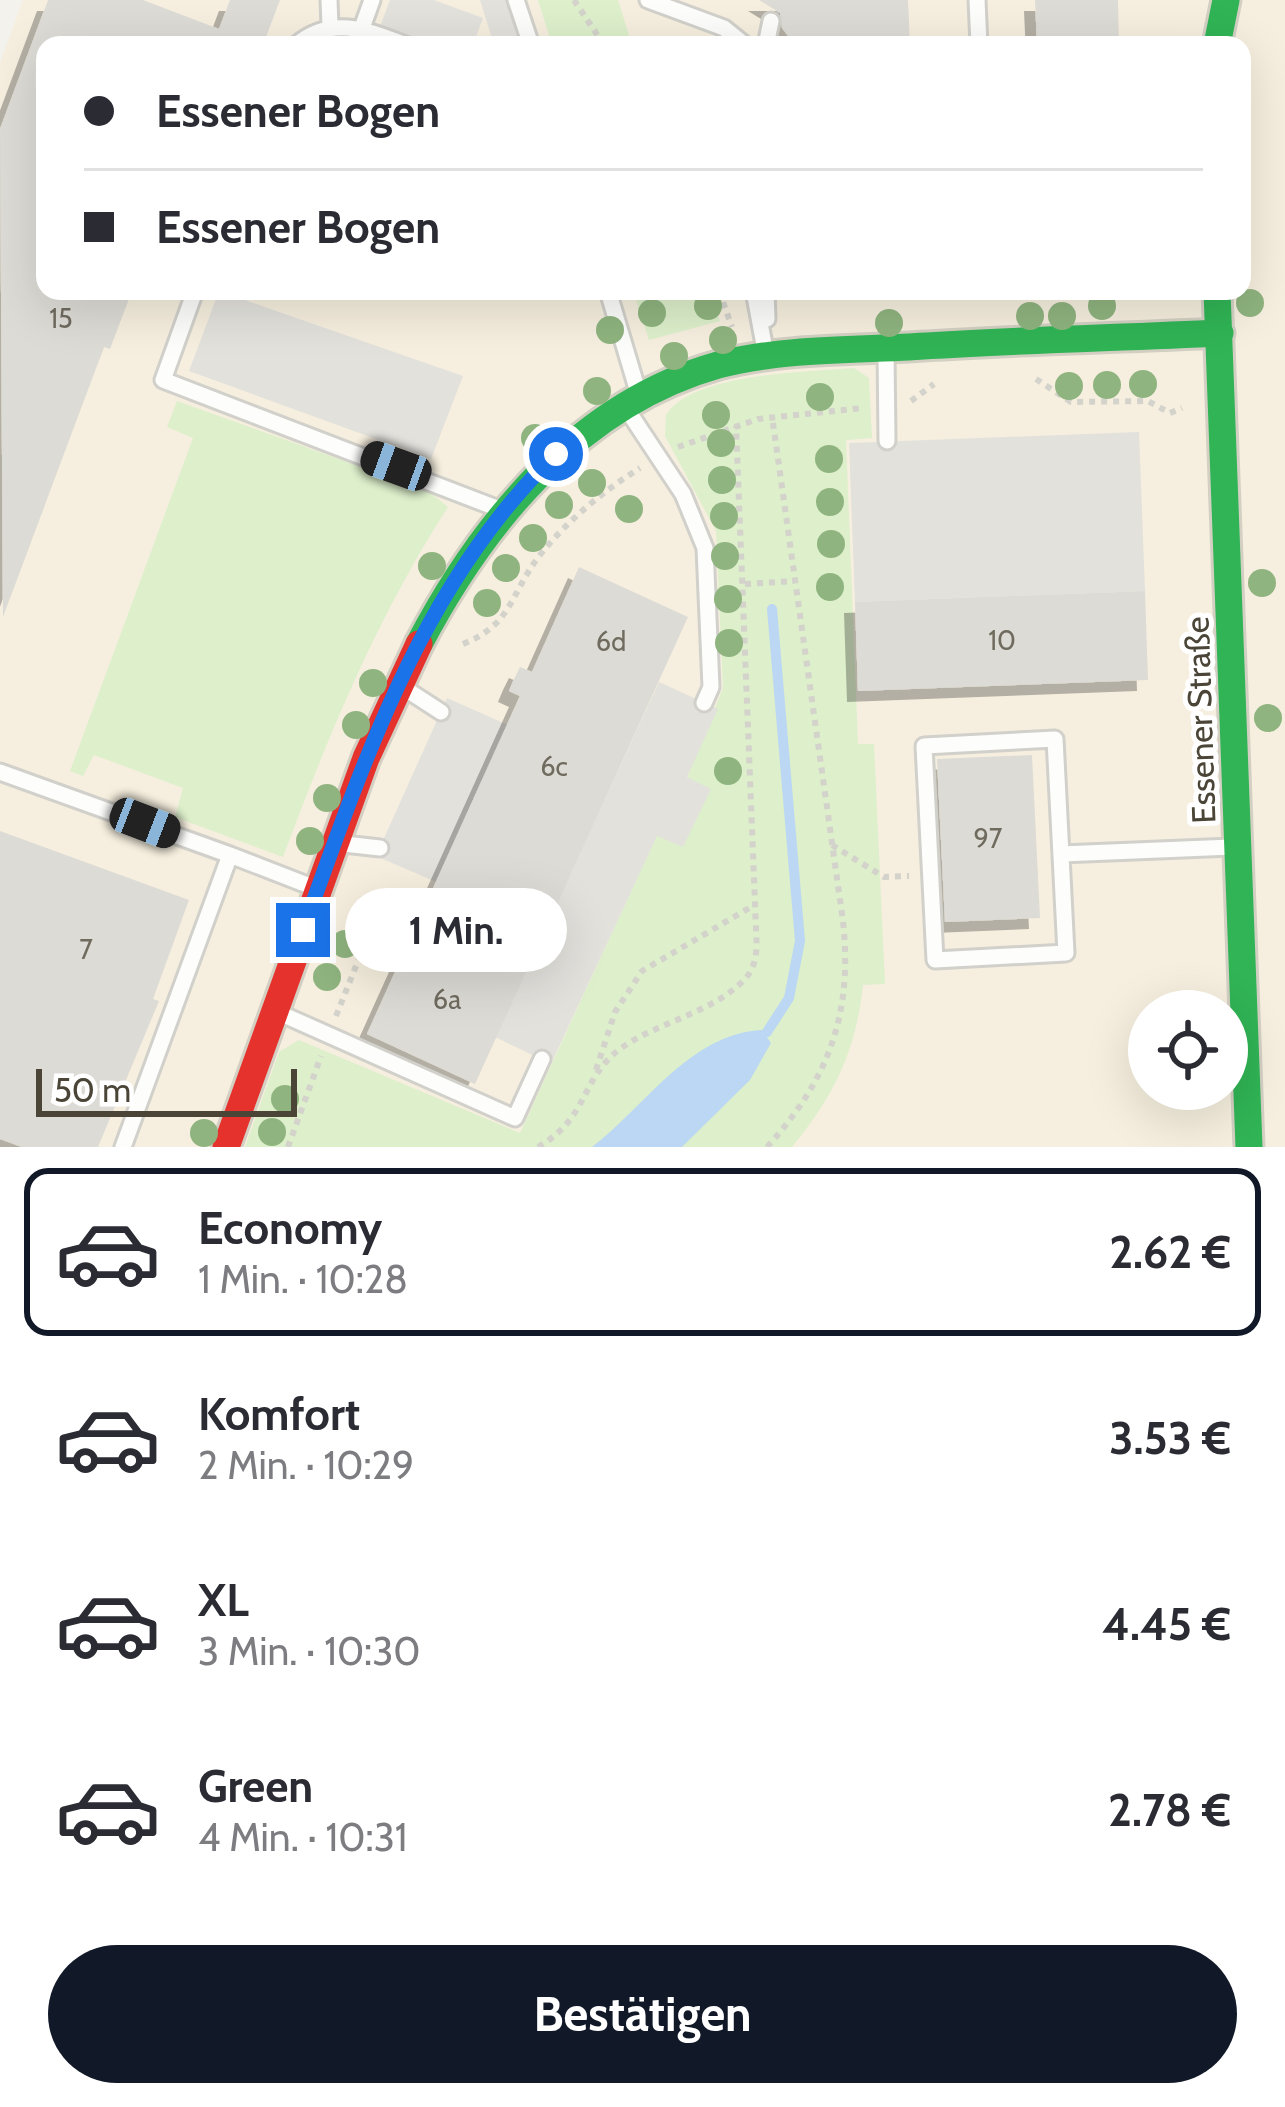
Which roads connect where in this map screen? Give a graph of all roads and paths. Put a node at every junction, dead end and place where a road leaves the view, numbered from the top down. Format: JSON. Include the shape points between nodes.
{"nodes":[{"id":1,"x":329,"y":0,"type":"edge"},
{"id":2,"x":372,"y":0,"type":"edge"},
{"id":3,"x":517,"y":0,"type":"edge"},
{"id":4,"x":574,"y":0,"type":"edge"},
{"id":5,"x":648,"y":0,"type":"edge"},
{"id":6,"x":977,"y":0,"type":"edge"},
{"id":7,"x":1202,"y":0,"type":"edge"},
{"id":8,"x":1226,"y":0,"type":"edge"},
{"id":9,"x":770,"y":21,"type":"dead end"},
{"id":10,"x":330,"y":26,"type":"junction"},
{"id":11,"x":362,"y":28,"type":"junction"},
{"id":12,"x":312,"y":36,"type":"edge"},
{"id":13,"x":383,"y":36,"type":"edge"},
{"id":14,"x":528,"y":36,"type":"edge"},
{"id":15,"x":598,"y":36,"type":"edge"},
{"id":16,"x":734,"y":36,"type":"edge"},
{"id":17,"x":768,"y":36,"type":"edge"},
{"id":18,"x":979,"y":36,"type":"edge"},
{"id":19,"x":1204,"y":36,"type":"edge"},
{"id":20,"x":1219,"y":36,"type":"edge"},
{"id":21,"x":193,"y":300,"type":"edge"},
{"id":22,"x":610,"y":300,"type":"edge"},
{"id":23,"x":756,"y":300,"type":"edge"},
{"id":24,"x":766,"y":300,"type":"edge"},
{"id":25,"x":1218,"y":300,"type":"edge"},
{"id":26,"x":1220,"y":334,"type":"junction"},
{"id":27,"x":886,"y":348,"type":"junction"},
{"id":28,"x":766,"y":358,"type":"junction"},
{"id":29,"x":1022,"y":369,"type":"dead end"},
{"id":30,"x":937,"y":382,"type":"dead end"},
{"id":31,"x":1182,"y":394,"type":"dead end"},
{"id":32,"x":632,"y":400,"type":"junction"},
{"id":33,"x":886,"y":407,"type":"junction"},
{"id":34,"x":772,"y":416,"type":"junction"},
{"id":35,"x":736,"y":426,"type":"junction"},
{"id":36,"x":887,"y":441,"type":"dead end"},
{"id":37,"x":660,"y":456,"type":"junction"},
{"id":38,"x":502,"y":510,"type":"junction"},
{"id":39,"x":795,"y":581,"type":"junction"},
{"id":40,"x":743,"y":584,"type":"junction"},
{"id":41,"x":707,"y":586,"type":"junction"},
{"id":42,"x":445,"y":652,"type":"dead end"},
{"id":43,"x":399,"y":685,"type":"junction"},
{"id":44,"x":704,"y":703,"type":"dead end"},
{"id":45,"x":441,"y":712,"type":"dead end"},
{"id":46,"x":0,"y":772,"type":"edge"},
{"id":47,"x":348,"y":845,"type":"junction"},
{"id":48,"x":832,"y":845,"type":"junction"},
{"id":49,"x":1241,"y":846,"type":"junction"},
{"id":50,"x":380,"y":848,"type":"dead end"},
{"id":51,"x":1061,"y":854,"type":"junction"},
{"id":52,"x":230,"y":855,"type":"junction"},
{"id":53,"x":930,"y":876,"type":"junction"},
{"id":54,"x":318,"y":889,"type":"junction"},
{"id":55,"x":756,"y":904,"type":"junction"},
{"id":56,"x":274,"y":1011,"type":"junction"},
{"id":57,"x":329,"y":1035,"type":"junction"},
{"id":58,"x":542,"y":1059,"type":"dead end"},
{"id":59,"x":594,"y":1079,"type":"junction"},
{"id":60,"x":123,"y":1147,"type":"edge"},
{"id":61,"x":226,"y":1147,"type":"edge"},
{"id":62,"x":288,"y":1147,"type":"edge"},
{"id":63,"x":538,"y":1147,"type":"edge"},
{"id":64,"x":767,"y":1147,"type":"edge"},
{"id":65,"x":1249,"y":1147,"type":"edge"}],
"edges":[{"from":1,"to":10,"type":"lane"},
{"from":2,"to":11,"type":"lane"},
{"from":3,"to":14,"type":"lane"},
{"from":4,"to":15,"type":"path"},
{"from":5,"to":16,"type":"lane"},
{"from":6,"to":18,"type":"lane"},
{"from":7,"to":19,"type":"street"},
{"from":8,"to":20,"type":"street"},
{"from":9,"to":17,"type":"lane"},
{"from":10,"to":11,"type":"lane"},
{"from":10,"to":12,"type":"lane"},
{"from":11,"to":13,"type":"lane"},
{"from":21,"to":38,"type":"lane","via":[[163,380]]},
{"from":22,"to":32,"type":"lane"},
{"from":23,"to":28,"type":"lane"},
{"from":24,"to":28,"type":"lane"},
{"from":25,"to":26,"type":"street","name":"Essener Straße"},
{"from":26,"to":27,"type":"street"},
{"from":26,"to":49,"type":"street","name":"Essener Straße"},
{"from":27,"to":28,"type":"street"},
{"from":27,"to":33,"type":"lane"},
{"from":28,"to":32,"type":"street","via":[[706,368]]},
{"from":29,"to":31,"type":"path","via":[[1070,402],[1136,400],[1182,412]]},
{"from":30,"to":33,"type":"path","via":[[905,406]]},
{"from":32,"to":37,"type":"lane"},
{"from":32,"to":38,"type":"street","via":[[556,454]]},
{"from":33,"to":34,"type":"path"},
{"from":33,"to":36,"type":"lane"},
{"from":34,"to":35,"type":"path"},
{"from":34,"to":39,"type":"path"},
{"from":35,"to":37,"type":"path"},
{"from":35,"to":40,"type":"path"},
{"from":37,"to":41,"type":"lane","via":[[698,522]]},
{"from":37,"to":42,"type":"path","via":[[560,532],[495,632]]},
{"from":38,"to":43,"type":"street","via":[[439,604]]},
{"from":39,"to":40,"type":"path"},
{"from":39,"to":48,"type":"path"},
{"from":40,"to":41,"type":"path"},
{"from":40,"to":55,"type":"path"},
{"from":41,"to":44,"type":"lane","via":[[711,687]]},
{"from":43,"to":45,"type":"lane"},
{"from":43,"to":47,"type":"street"},
{"from":46,"to":52,"type":"lane"},
{"from":47,"to":50,"type":"lane"},
{"from":47,"to":54,"type":"street"},
{"from":47,"to":57,"type":"path","via":[[347,893],[368,935]]},
{"from":48,"to":53,"type":"path","via":[[884,877]]},
{"from":48,"to":64,"type":"path","via":[[847,952],[838,1039],[815,1087]]},
{"from":49,"to":51,"type":"lane"},
{"from":49,"to":65,"type":"street","name":"Essener Straße"},
{"from":51,"to":53,"type":"lane","via":[[1066,953],[935,960]]},
{"from":51,"to":53,"type":"lane","via":[[1055,739],[924,746]]},
{"from":52,"to":54,"type":"lane"},
{"from":52,"to":60,"type":"lane"},
{"from":54,"to":56,"type":"street"},
{"from":55,"to":59,"type":"path","via":[[628,985]]},
{"from":55,"to":59,"type":"path","via":[[757,954],[744,980],[620,1050]]},
{"from":56,"to":57,"type":"lane"},
{"from":56,"to":61,"type":"street"},
{"from":57,"to":58,"type":"lane","via":[[515,1118]]},
{"from":57,"to":62,"type":"path"},
{"from":59,"to":63,"type":"path","via":[[578,1116]]}]}
